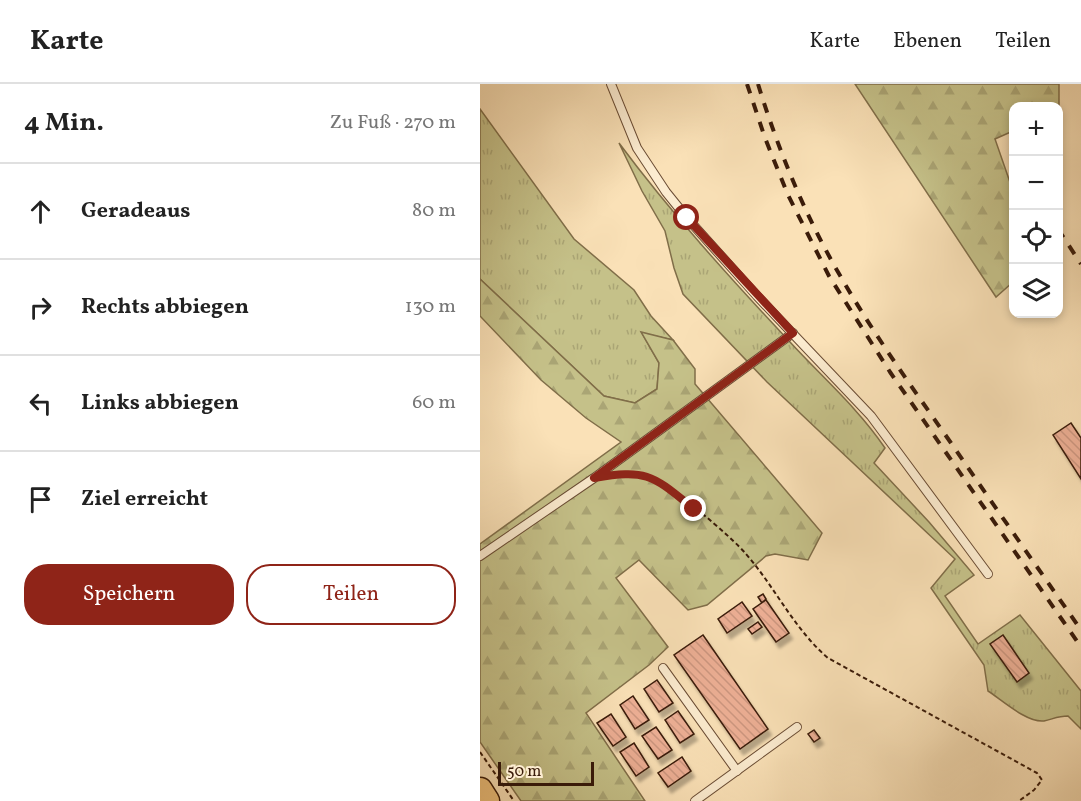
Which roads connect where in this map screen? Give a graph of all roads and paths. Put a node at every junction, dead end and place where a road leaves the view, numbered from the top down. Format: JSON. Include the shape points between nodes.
{"nodes":[{"id":1,"x":611,"y":84,"type":"edge"},
{"id":2,"x":793,"y":333,"type":"junction"},
{"id":3,"x":594,"y":478,"type":"junction"},
{"id":4,"x":480,"y":556,"type":"edge"},
{"id":5,"x":988,"y":574,"type":"dead end"},
{"id":6,"x":663,"y":668,"type":"dead end"},
{"id":7,"x":797,"y":727,"type":"dead end"},
{"id":8,"x":480,"y":752,"type":"edge"},
{"id":9,"x":737,"y":771,"type":"junction"},
{"id":10,"x":480,"y":790,"type":"edge"},
{"id":11,"x":487,"y":801,"type":"edge"},
{"id":12,"x":514,"y":801,"type":"edge"},
{"id":13,"x":695,"y":801,"type":"edge"},
{"id":14,"x":1019,"y":801,"type":"edge"}],
"edges":[{"from":1,"to":2,"type":"lane","via":[[637,148],[656,178],[687,218]]},
{"from":2,"to":3,"type":"lane"},
{"from":2,"to":5,"type":"lane","via":[[871,416]]},
{"from":3,"to":4,"type":"lane"},
{"from":3,"to":14,"type":"path","via":[[631,473],[649,476],[665,486],[745,552],[791,616],[828,658],[1037,772],[1042,780],[1040,785]]},
{"from":6,"to":9,"type":"lane"},
{"from":7,"to":9,"type":"lane"},
{"from":8,"to":12,"type":"path"},
{"from":9,"to":13,"type":"lane"},
{"from":10,"to":11,"type":"main road"}]}
